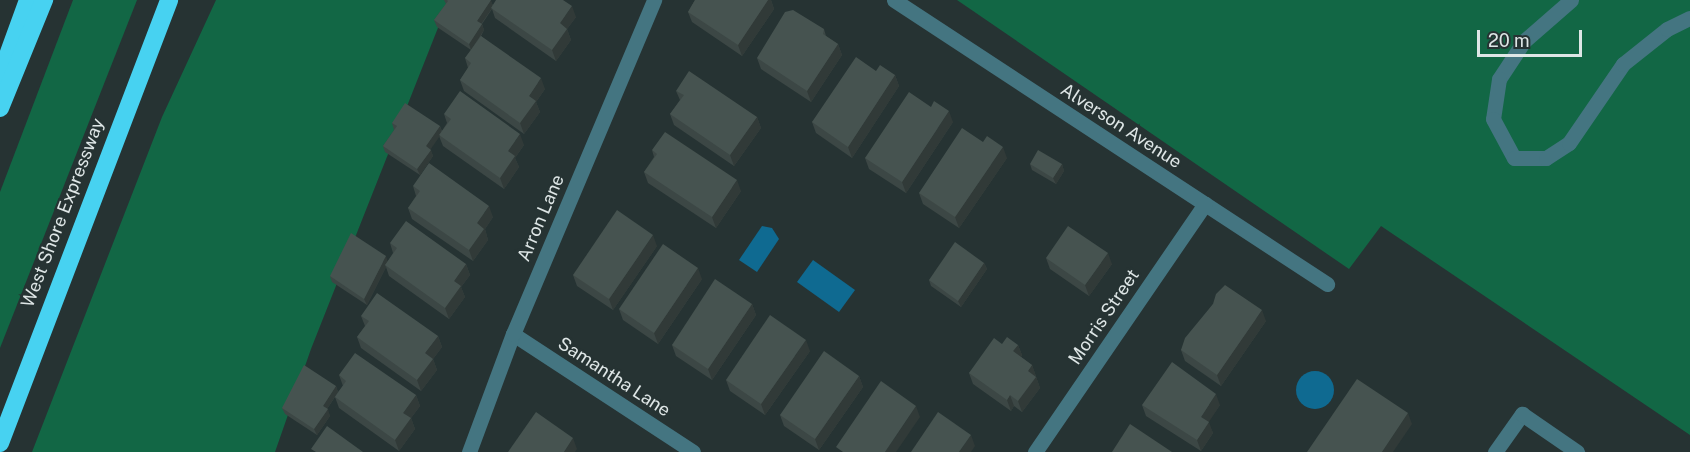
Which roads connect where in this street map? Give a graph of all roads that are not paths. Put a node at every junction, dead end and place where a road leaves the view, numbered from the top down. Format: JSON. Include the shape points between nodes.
{"nodes":[{"id":1,"x":28,"y":0,"type":"edge"},
{"id":2,"x":44,"y":0,"type":"edge"},
{"id":3,"x":169,"y":0,"type":"edge"},
{"id":4,"x":654,"y":0,"type":"edge"},
{"id":5,"x":894,"y":0,"type":"edge"},
{"id":6,"x":1571,"y":0,"type":"edge"},
{"id":7,"x":1690,"y":18,"type":"edge"},
{"id":8,"x":0,"y":78,"type":"edge"},
{"id":9,"x":0,"y":108,"type":"edge"},
{"id":10,"x":1204,"y":204,"type":"junction"},
{"id":11,"x":1327,"y":284,"type":"dead end"},
{"id":12,"x":513,"y":334,"type":"junction"},
{"id":13,"x":0,"y":443,"type":"edge"},
{"id":14,"x":468,"y":452,"type":"edge"},
{"id":15,"x":693,"y":452,"type":"edge"},
{"id":16,"x":1035,"y":452,"type":"edge"},
{"id":17,"x":1495,"y":452,"type":"edge"},
{"id":18,"x":1577,"y":452,"type":"edge"}],
"edges":[{"from":1,"to":8,"type":"highway"},
{"from":2,"to":9,"type":"highway"},
{"from":3,"to":13,"type":"highway","name":"West Shore Expressway","via":[[26,366]]},
{"from":4,"to":12,"type":"street","name":"Arron Lane"},
{"from":5,"to":10,"type":"street","name":"Alverson Avenue"},
{"from":6,"to":7,"type":"street","via":[[1524,40],[1499,80],[1493,119],[1514,158],[1546,158],[1569,143],[1623,64],[1667,29]]},
{"from":10,"to":11,"type":"street","name":"Alverson Avenue"},
{"from":10,"to":16,"type":"street","name":"Morris Street"},
{"from":12,"to":14,"type":"street","name":"Arron Lane"},
{"from":12,"to":15,"type":"street","name":"Samantha Lane"},
{"from":17,"to":18,"type":"street","via":[[1522,414]]}]}
